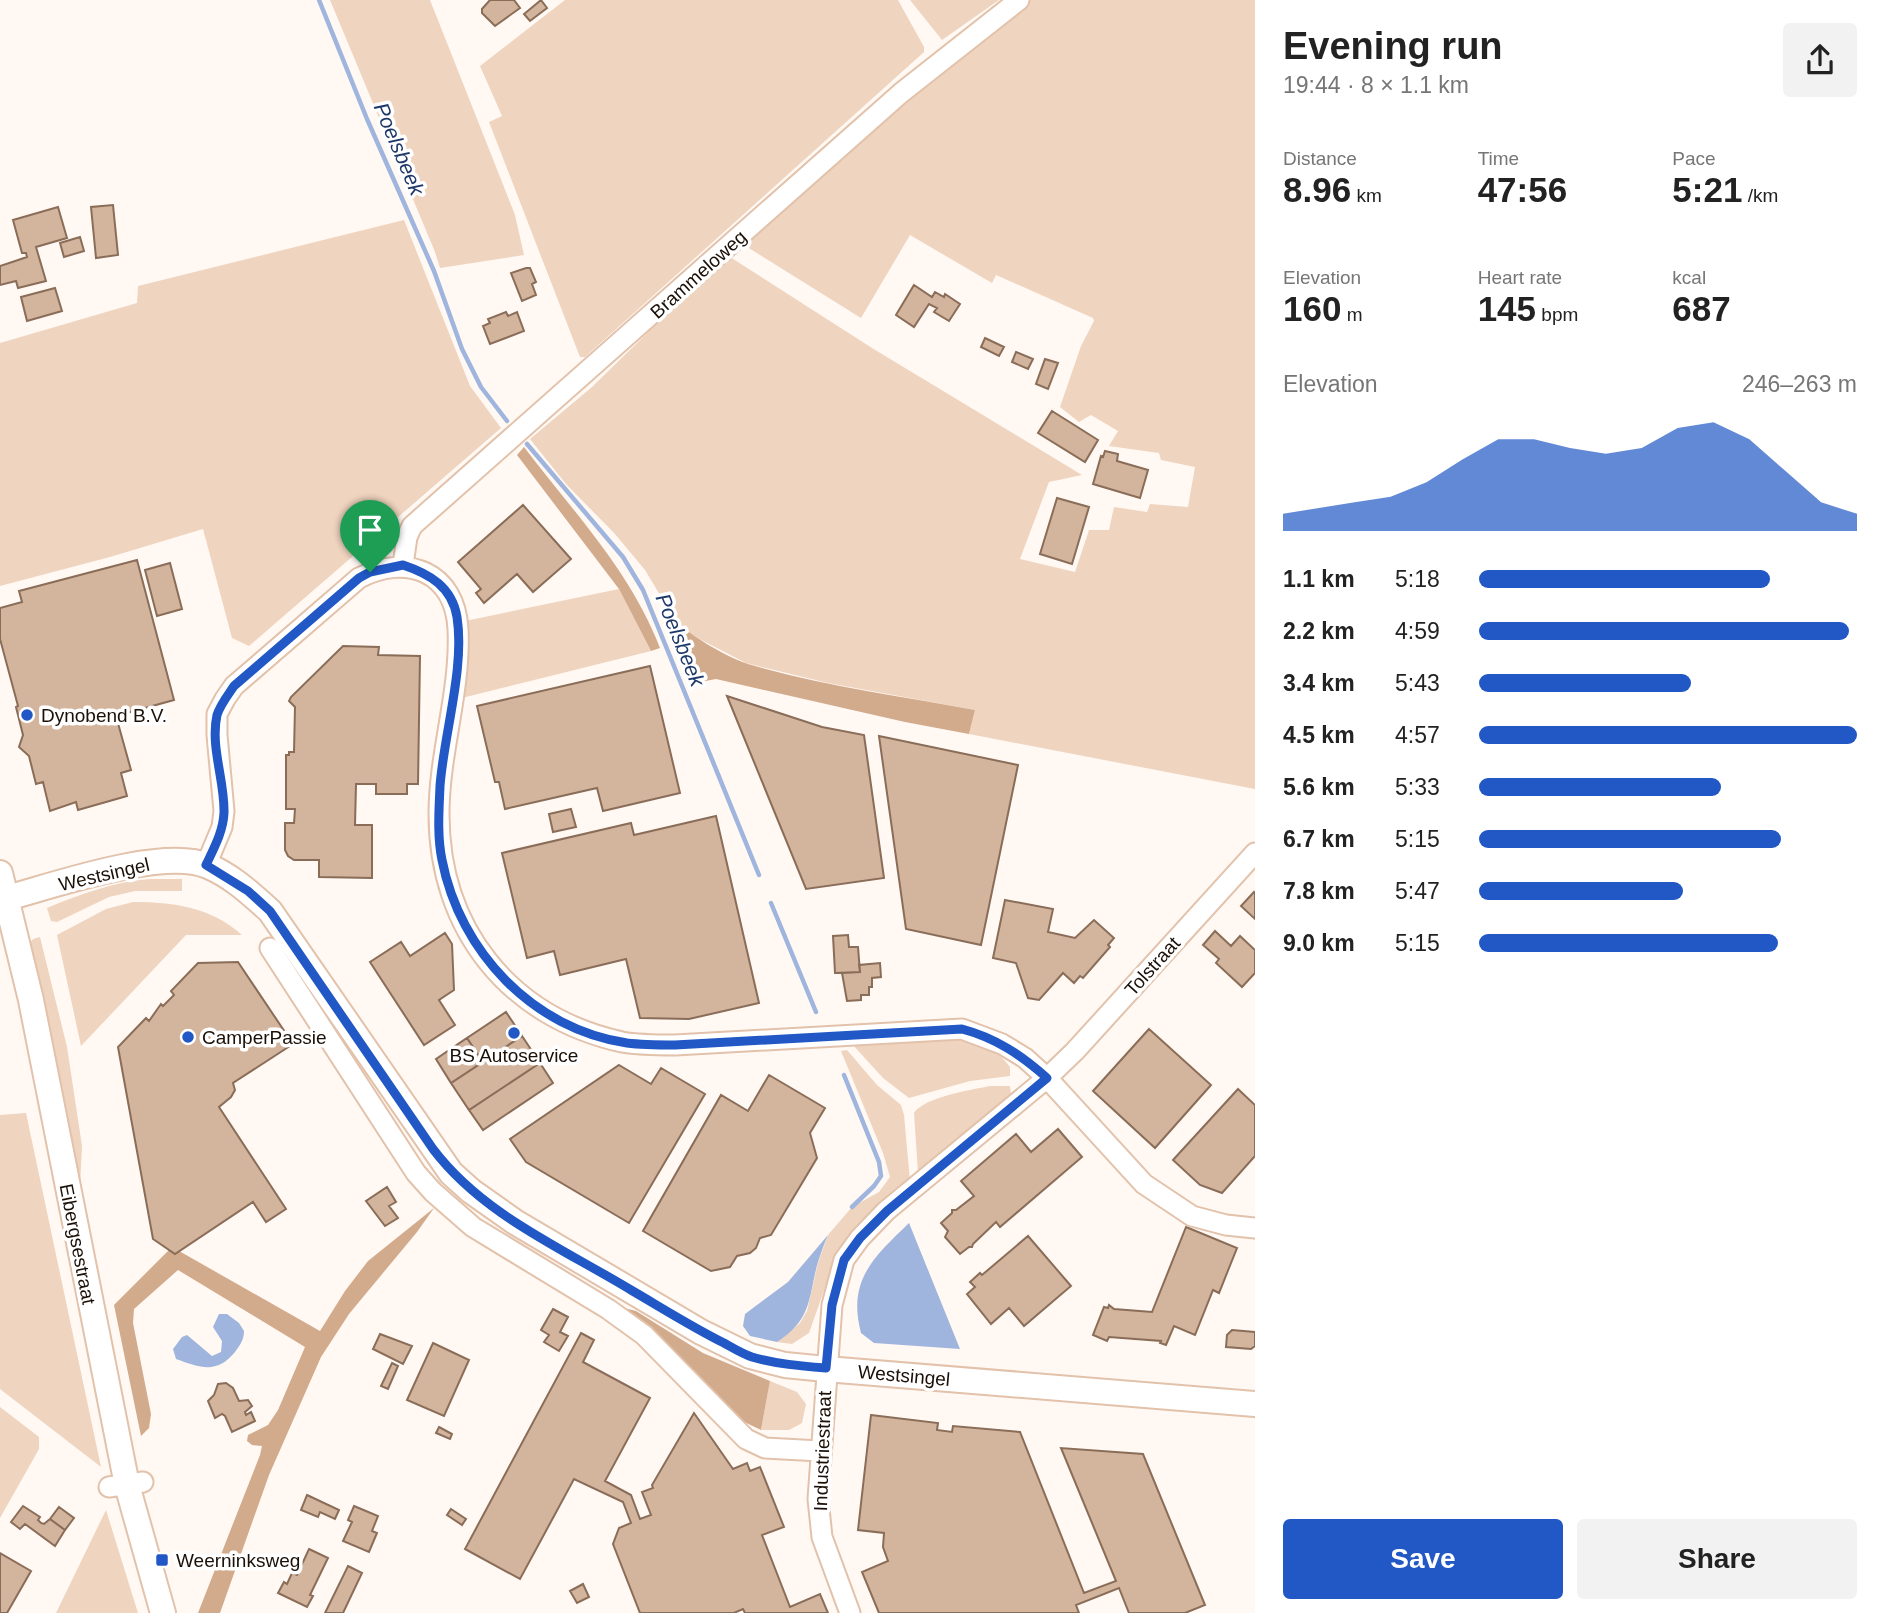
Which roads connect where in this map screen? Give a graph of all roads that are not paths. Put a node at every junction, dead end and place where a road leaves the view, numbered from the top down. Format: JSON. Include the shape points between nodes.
{"nodes":[{"id":1,"x":1019,"y":0,"type":"edge"},
{"id":2,"x":403,"y":565,"type":"junction"},
{"id":3,"x":1255,"y":853,"type":"edge"},
{"id":4,"x":206,"y":865,"type":"junction"},
{"id":5,"x":0,"y":873,"type":"edge"},
{"id":6,"x":3,"y":899,"type":"edge"},
{"id":7,"x":270,"y":948,"type":"dead end"},
{"id":8,"x":1047,"y":1078,"type":"junction"},
{"id":9,"x":1255,"y":1228,"type":"edge"},
{"id":10,"x":826,"y":1368,"type":"junction"},
{"id":11,"x":1255,"y":1404,"type":"edge"},
{"id":12,"x":820,"y":1451,"type":"junction"},
{"id":13,"x":163,"y":1613,"type":"edge"},
{"id":14,"x":850,"y":1613,"type":"edge"}],
"edges":[{"from":1,"to":2,"type":"street","name":"Brammeloweg","via":[[901,93],[412,526]]},
{"from":2,"to":4,"type":"street","via":[[359,578],[234,686],[225,699],[217,714],[224,811]]},
{"from":2,"to":8,"type":"street","via":[[439,582],[457,615],[457,665],[439,812],[448,887],[457,914],[478,949],[526,998],[559,1021],[650,1045],[962,1029],[1002,1044]]},
{"from":3,"to":8,"type":"street","name":"Tolstraat"},
{"from":4,"to":6,"type":"main road","name":"Westsingel","via":[[136,864]]},
{"from":4,"to":10,"type":"main road","name":"Westsingel","via":[[270,911],[433,1149],[471,1191],[515,1222],[713,1338],[750,1356]]},
{"from":5,"to":6,"type":"main road","name":"Eibergsestraat"},
{"from":6,"to":13,"type":"main road","name":"Eibergsestraat","via":[[31,1000],[126,1485]]},
{"from":7,"to":12,"type":"street","via":[[416,1173],[449,1208],[643,1335],[746,1439],[765,1448]]},
{"from":8,"to":9,"type":"street","via":[[1144,1184],[1192,1216]]},
{"from":8,"to":10,"type":"street","name":"Tolstraat","via":[[860,1238],[844,1260],[832,1305]]},
{"from":10,"to":11,"type":"main road","name":"Westsingel"},
{"from":10,"to":12,"type":"street","name":"Industriestraat"},
{"from":12,"to":14,"type":"street","name":"Industriestraat","via":[[822,1538]]}]}
